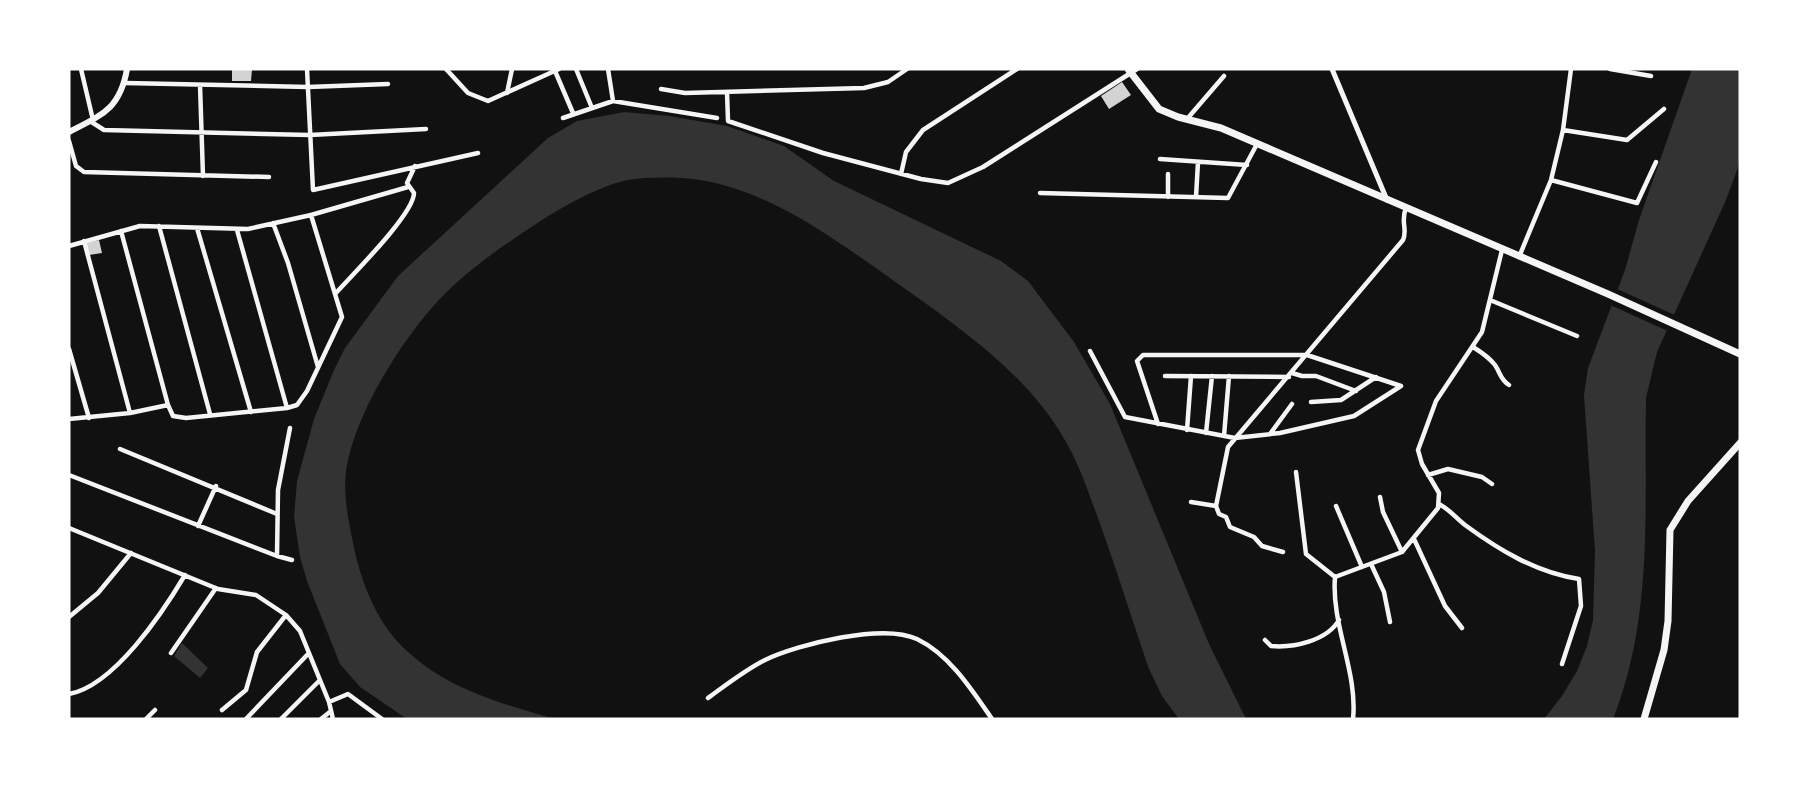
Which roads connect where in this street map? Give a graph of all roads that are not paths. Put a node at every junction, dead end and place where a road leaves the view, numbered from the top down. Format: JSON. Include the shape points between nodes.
{"nodes":[{"id":1,"x":81,"y":69,"type":"edge"},
{"id":2,"x":127,"y":69,"type":"edge"},
{"id":3,"x":307,"y":69,"type":"edge"},
{"id":4,"x":446,"y":69,"type":"edge"},
{"id":5,"x":512,"y":69,"type":"edge"},
{"id":6,"x":576,"y":69,"type":"edge"},
{"id":7,"x":608,"y":69,"type":"edge"},
{"id":8,"x":907,"y":69,"type":"edge"},
{"id":9,"x":1017,"y":69,"type":"edge"},
{"id":10,"x":1332,"y":69,"type":"edge"},
{"id":11,"x":1571,"y":69,"type":"edge"},
{"id":12,"x":1610,"y":69,"type":"edge"},
{"id":13,"x":557,"y":70,"type":"edge"},
{"id":14,"x":1131,"y":70,"type":"edge"},
{"id":15,"x":1224,"y":76,"type":"dead end"},
{"id":16,"x":1651,"y":76,"type":"dead end"},
{"id":17,"x":124,"y":83,"type":"junction"},
{"id":18,"x":388,"y":84,"type":"dead end"},
{"id":19,"x":200,"y":85,"type":"junction"},
{"id":20,"x":308,"y":87,"type":"junction"},
{"id":21,"x":662,"y":89,"type":"dead end"},
{"id":22,"x":727,"y":92,"type":"junction"},
{"id":23,"x":507,"y":93,"type":"junction"},
{"id":24,"x":613,"y":101,"type":"junction"},
{"id":25,"x":592,"y":108,"type":"junction"},
{"id":26,"x":1664,"y":109,"type":"dead end"},
{"id":27,"x":573,"y":113,"type":"junction"},
{"id":28,"x":563,"y":118,"type":"dead end"},
{"id":29,"x":717,"y":118,"type":"dead end"},
{"id":30,"x":1187,"y":119,"type":"junction"},
{"id":31,"x":91,"y":120,"type":"junction"},
{"id":32,"x":426,"y":129,"type":"dead end"},
{"id":33,"x":1563,"y":130,"type":"junction"},
{"id":34,"x":69,"y":132,"type":"edge"},
{"id":35,"x":202,"y":132,"type":"junction"},
{"id":36,"x":310,"y":135,"type":"junction"},
{"id":37,"x":69,"y":141,"type":"edge"},
{"id":38,"x":1257,"y":144,"type":"junction"},
{"id":39,"x":478,"y":153,"type":"dead end"},
{"id":40,"x":1160,"y":159,"type":"dead end"},
{"id":41,"x":1198,"y":162,"type":"junction"},
{"id":42,"x":1656,"y":162,"type":"dead end"},
{"id":43,"x":1247,"y":165,"type":"junction"},
{"id":44,"x":415,"y":166,"type":"junction"},
{"id":45,"x":901,"y":174,"type":"junction"},
{"id":46,"x":1168,"y":174,"type":"dead end"},
{"id":47,"x":203,"y":176,"type":"junction"},
{"id":48,"x":269,"y":177,"type":"dead end"},
{"id":49,"x":1551,"y":180,"type":"junction"},
{"id":50,"x":408,"y":187,"type":"junction"},
{"id":51,"x":1040,"y":193,"type":"dead end"},
{"id":52,"x":1168,"y":197,"type":"junction"},
{"id":53,"x":1196,"y":197,"type":"junction"},
{"id":54,"x":1387,"y":200,"type":"junction"},
{"id":55,"x":1406,"y":208,"type":"junction"},
{"id":56,"x":312,"y":215,"type":"junction"},
{"id":57,"x":273,"y":224,"type":"junction"},
{"id":58,"x":159,"y":226,"type":"junction"},
{"id":59,"x":197,"y":228,"type":"junction"},
{"id":60,"x":237,"y":230,"type":"junction"},
{"id":61,"x":121,"y":231,"type":"junction"},
{"id":62,"x":84,"y":241,"type":"junction"},
{"id":63,"x":69,"y":246,"type":"edge"},
{"id":64,"x":1502,"y":250,"type":"junction"},
{"id":65,"x":1519,"y":257,"type":"junction"},
{"id":66,"x":335,"y":294,"type":"junction"},
{"id":67,"x":1490,"y":300,"type":"junction"},
{"id":68,"x":1577,"y":336,"type":"dead end"},
{"id":69,"x":1473,"y":347,"type":"junction"},
{"id":70,"x":69,"y":349,"type":"edge"},
{"id":71,"x":1090,"y":351,"type":"dead end"},
{"id":72,"x":1740,"y":354,"type":"edge"},
{"id":73,"x":1307,"y":355,"type":"junction"},
{"id":74,"x":318,"y":368,"type":"junction"},
{"id":75,"x":1290,"y":375,"type":"junction"},
{"id":76,"x":1165,"y":376,"type":"dead end"},
{"id":77,"x":1191,"y":376,"type":"junction"},
{"id":78,"x":1212,"y":376,"type":"junction"},
{"id":79,"x":1229,"y":376,"type":"junction"},
{"id":80,"x":1376,"y":377,"type":"junction"},
{"id":81,"x":1509,"y":385,"type":"dead end"},
{"id":82,"x":1356,"y":391,"type":"junction"},
{"id":83,"x":1311,"y":402,"type":"dead end"},
{"id":84,"x":1292,"y":404,"type":"dead end"},
{"id":85,"x":168,"y":405,"type":"junction"},
{"id":86,"x":287,"y":408,"type":"junction"},
{"id":87,"x":251,"y":412,"type":"junction"},
{"id":88,"x":130,"y":413,"type":"junction"},
{"id":89,"x":210,"y":414,"type":"junction"},
{"id":90,"x":89,"y":418,"type":"junction"},
{"id":91,"x":69,"y":419,"type":"edge"},
{"id":92,"x":1158,"y":424,"type":"junction"},
{"id":93,"x":290,"y":428,"type":"dead end"},
{"id":94,"x":1187,"y":430,"type":"junction"},
{"id":95,"x":1206,"y":433,"type":"junction"},
{"id":96,"x":1270,"y":434,"type":"junction"},
{"id":97,"x":1224,"y":436,"type":"junction"},
{"id":98,"x":1235,"y":438,"type":"junction"},
{"id":99,"x":1740,"y":443,"type":"edge"},
{"id":100,"x":120,"y":449,"type":"dead end"},
{"id":101,"x":1296,"y":472,"type":"dead end"},
{"id":102,"x":69,"y":475,"type":"edge"},
{"id":103,"x":1428,"y":475,"type":"junction"},
{"id":104,"x":1492,"y":484,"type":"dead end"},
{"id":105,"x":216,"y":486,"type":"junction"},
{"id":106,"x":1380,"y":497,"type":"dead end"},
{"id":107,"x":1191,"y":502,"type":"dead end"},
{"id":108,"x":1439,"y":504,"type":"junction"},
{"id":109,"x":1216,"y":506,"type":"junction"},
{"id":110,"x":1336,"y":506,"type":"dead end"},
{"id":111,"x":277,"y":514,"type":"junction"},
{"id":112,"x":198,"y":526,"type":"junction"},
{"id":113,"x":69,"y":528,"type":"edge"},
{"id":114,"x":1414,"y":539,"type":"junction"},
{"id":115,"x":1282,"y":552,"type":"dead end"},
{"id":116,"x":1402,"y":552,"type":"junction"},
{"id":117,"x":131,"y":553,"type":"junction"},
{"id":118,"x":277,"y":556,"type":"junction"},
{"id":119,"x":292,"y":560,"type":"dead end"},
{"id":120,"x":1371,"y":564,"type":"junction"},
{"id":121,"x":1362,"y":567,"type":"junction"},
{"id":122,"x":185,"y":575,"type":"junction"},
{"id":123,"x":1335,"y":577,"type":"junction"},
{"id":124,"x":216,"y":588,"type":"junction"},
{"id":125,"x":286,"y":615,"type":"junction"},
{"id":126,"x":69,"y":617,"type":"edge"},
{"id":127,"x":1339,"y":620,"type":"junction"},
{"id":128,"x":1390,"y":622,"type":"dead end"},
{"id":129,"x":1462,"y":628,"type":"dead end"},
{"id":130,"x":1265,"y":640,"type":"dead end"},
{"id":131,"x":171,"y":653,"type":"dead end"},
{"id":132,"x":308,"y":653,"type":"junction"},
{"id":133,"x":1562,"y":664,"type":"dead end"},
{"id":134,"x":319,"y":681,"type":"junction"},
{"id":135,"x":69,"y":694,"type":"edge"},
{"id":136,"x":708,"y":698,"type":"dead end"},
{"id":137,"x":329,"y":702,"type":"junction"},
{"id":138,"x":155,"y":710,"type":"dead end"},
{"id":139,"x":222,"y":710,"type":"dead end"},
{"id":140,"x":331,"y":711,"type":"junction"},
{"id":141,"x":146,"y":719,"type":"edge"},
{"id":142,"x":246,"y":719,"type":"edge"},
{"id":143,"x":281,"y":719,"type":"edge"},
{"id":144,"x":321,"y":719,"type":"edge"},
{"id":145,"x":333,"y":719,"type":"edge"},
{"id":146,"x":382,"y":719,"type":"edge"},
{"id":147,"x":992,"y":719,"type":"edge"},
{"id":148,"x":1353,"y":719,"type":"edge"},
{"id":149,"x":1644,"y":719,"type":"edge"}],
"edges":[{"from":1,"to":31,"type":"street"},
{"from":2,"to":17,"type":"main road"},
{"from":3,"to":20,"type":"street"},
{"from":4,"to":23,"type":"street","via":[[482,100]]},
{"from":5,"to":23,"type":"street"},
{"from":6,"to":25,"type":"street"},
{"from":7,"to":24,"type":"street"},
{"from":8,"to":22,"type":"street","via":[[888,82],[864,88]]},
{"from":9,"to":45,"type":"street","via":[[924,130],[906,152]]},
{"from":10,"to":54,"type":"street"},
{"from":11,"to":33,"type":"street"},
{"from":12,"to":16,"type":"street"},
{"from":13,"to":23,"type":"street"},
{"from":13,"to":27,"type":"street"},
{"from":14,"to":30,"type":"main road","via":[[1158,109]]},
{"from":14,"to":45,"type":"street","via":[[957,180],[939,183]]},
{"from":15,"to":30,"type":"street"},
{"from":17,"to":19,"type":"street"},
{"from":17,"to":31,"type":"main road","via":[[114,104]]},
{"from":18,"to":20,"type":"street"},
{"from":19,"to":20,"type":"street"},
{"from":19,"to":35,"type":"street"},
{"from":20,"to":36,"type":"street"},
{"from":21,"to":22,"type":"street","via":[[678,93]]},
{"from":22,"to":45,"type":"street","via":[[728,121]]},
{"from":24,"to":25,"type":"street"},
{"from":24,"to":29,"type":"street"},
{"from":25,"to":27,"type":"street"},
{"from":26,"to":33,"type":"street","via":[[1627,140]]},
{"from":27,"to":28,"type":"street"},
{"from":30,"to":38,"type":"main road","via":[[1213,125]]},
{"from":31,"to":34,"type":"main road"},
{"from":31,"to":35,"type":"street","via":[[104,130]]},
{"from":32,"to":36,"type":"street"},
{"from":33,"to":49,"type":"street"},
{"from":35,"to":36,"type":"street"},
{"from":35,"to":47,"type":"street"},
{"from":36,"to":44,"type":"street","via":[[313,190]]},
{"from":37,"to":47,"type":"street","via":[[76,166],[84,172]]},
{"from":38,"to":43,"type":"street"},
{"from":38,"to":54,"type":"main road"},
{"from":39,"to":44,"type":"street"},
{"from":40,"to":41,"type":"street"},
{"from":41,"to":43,"type":"street"},
{"from":41,"to":53,"type":"street"},
{"from":42,"to":49,"type":"street","via":[[1637,203]]},
{"from":43,"to":53,"type":"street","via":[[1230,197]]},
{"from":44,"to":50,"type":"street"},
{"from":46,"to":52,"type":"street"},
{"from":47,"to":48,"type":"street"},
{"from":49,"to":65,"type":"street"},
{"from":50,"to":56,"type":"street"},
{"from":50,"to":66,"type":"street","via":[[414,193],[411,205]]},
{"from":51,"to":52,"type":"street"},
{"from":52,"to":53,"type":"street"},
{"from":54,"to":55,"type":"main road"},
{"from":55,"to":64,"type":"main road"},
{"from":55,"to":73,"type":"street","via":[[1402,218],[1403,240]]},
{"from":56,"to":57,"type":"street"},
{"from":56,"to":66,"type":"street"},
{"from":57,"to":60,"type":"street"},
{"from":57,"to":74,"type":"street"},
{"from":58,"to":59,"type":"street"},
{"from":58,"to":61,"type":"street"},
{"from":58,"to":89,"type":"street"},
{"from":59,"to":60,"type":"street"},
{"from":59,"to":87,"type":"street"},
{"from":60,"to":86,"type":"street"},
{"from":61,"to":62,"type":"street"},
{"from":61,"to":85,"type":"street"},
{"from":62,"to":63,"type":"street"},
{"from":62,"to":88,"type":"street"},
{"from":64,"to":65,"type":"main road"},
{"from":64,"to":67,"type":"street"},
{"from":65,"to":72,"type":"main road"},
{"from":66,"to":74,"type":"street","via":[[342,316]]},
{"from":67,"to":68,"type":"street"},
{"from":67,"to":69,"type":"street","via":[[1482,332]]},
{"from":69,"to":81,"type":"street","via":[[1486,355]]},
{"from":69,"to":103,"type":"street","via":[[1436,401],[1425,427],[1418,454]]},
{"from":70,"to":90,"type":"street"},
{"from":71,"to":92,"type":"street","via":[[1124,416]]},
{"from":73,"to":75,"type":"street"},
{"from":73,"to":80,"type":"street"},
{"from":73,"to":92,"type":"street","via":[[1141,355],[1137,362]]},
{"from":74,"to":86,"type":"street","via":[[299,402]]},
{"from":75,"to":79,"type":"street"},
{"from":75,"to":82,"type":"street","via":[[1316,376]]},
{"from":75,"to":98,"type":"street"},
{"from":76,"to":77,"type":"street"},
{"from":77,"to":78,"type":"street"},
{"from":77,"to":94,"type":"street"},
{"from":78,"to":79,"type":"street"},
{"from":78,"to":95,"type":"street"},
{"from":79,"to":97,"type":"street"},
{"from":80,"to":82,"type":"street"},
{"from":80,"to":96,"type":"street","via":[[1401,386],[1354,416]]},
{"from":82,"to":83,"type":"street","via":[[1341,400]]},
{"from":84,"to":96,"type":"street"},
{"from":85,"to":88,"type":"street"},
{"from":85,"to":89,"type":"street","via":[[177,417]]},
{"from":86,"to":87,"type":"street"},
{"from":87,"to":89,"type":"street"},
{"from":88,"to":90,"type":"street"},
{"from":90,"to":91,"type":"street"},
{"from":92,"to":94,"type":"street"},
{"from":93,"to":111,"type":"street"},
{"from":94,"to":95,"type":"street"},
{"from":95,"to":97,"type":"street"},
{"from":96,"to":98,"type":"street"},
{"from":97,"to":98,"type":"street"},
{"from":98,"to":109,"type":"street","via":[[1225,455]]},
{"from":99,"to":149,"type":"main road","via":[[1692,496],[1670,530],[1668,621],[1664,650]]},
{"from":100,"to":105,"type":"street"},
{"from":101,"to":123,"type":"street","via":[[1306,554]]},
{"from":102,"to":112,"type":"street"},
{"from":103,"to":104,"type":"street","via":[[1448,469],[1482,477]]},
{"from":103,"to":108,"type":"street","via":[[1439,494]]},
{"from":105,"to":111,"type":"street"},
{"from":105,"to":112,"type":"street"},
{"from":106,"to":116,"type":"street"},
{"from":107,"to":109,"type":"street"},
{"from":108,"to":114,"type":"street"},
{"from":108,"to":133,"type":"street","via":[[1467,527],[1537,568],[1579,579],[1581,606]]},
{"from":109,"to":115,"type":"street","via":[[1230,527],[1254,537],[1262,546]]},
{"from":110,"to":121,"type":"street"},
{"from":111,"to":118,"type":"street"},
{"from":112,"to":118,"type":"street"},
{"from":113,"to":117,"type":"street"},
{"from":114,"to":116,"type":"street"},
{"from":114,"to":129,"type":"street","via":[[1445,606]]},
{"from":116,"to":120,"type":"street"},
{"from":117,"to":122,"type":"street"},
{"from":117,"to":126,"type":"street","via":[[98,593]]},
{"from":118,"to":119,"type":"street"},
{"from":120,"to":121,"type":"street"},
{"from":120,"to":128,"type":"street","via":[[1384,592]]},
{"from":121,"to":123,"type":"street"},
{"from":122,"to":124,"type":"street"},
{"from":122,"to":135,"type":"street","via":[[114,669],[94,685]]},
{"from":123,"to":127,"type":"street"},
{"from":124,"to":125,"type":"street","via":[[256,595]]},
{"from":124,"to":131,"type":"street"},
{"from":125,"to":132,"type":"street","via":[[297,626]]},
{"from":125,"to":139,"type":"street","via":[[257,652],[246,690]]},
{"from":127,"to":130,"type":"street","via":[[1322,637],[1293,645],[1271,646]]},
{"from":127,"to":148,"type":"street","via":[[1354,704]]},
{"from":132,"to":134,"type":"street"},
{"from":132,"to":142,"type":"street"},
{"from":134,"to":137,"type":"street"},
{"from":134,"to":143,"type":"street"},
{"from":136,"to":147,"type":"street","via":[[774,656],[859,634],[895,632],[918,639],[938,653],[968,684]]},
{"from":137,"to":140,"type":"street"},
{"from":137,"to":146,"type":"street","via":[[348,694]]},
{"from":138,"to":141,"type":"street"},
{"from":140,"to":144,"type":"street"},
{"from":140,"to":145,"type":"street"}]}
